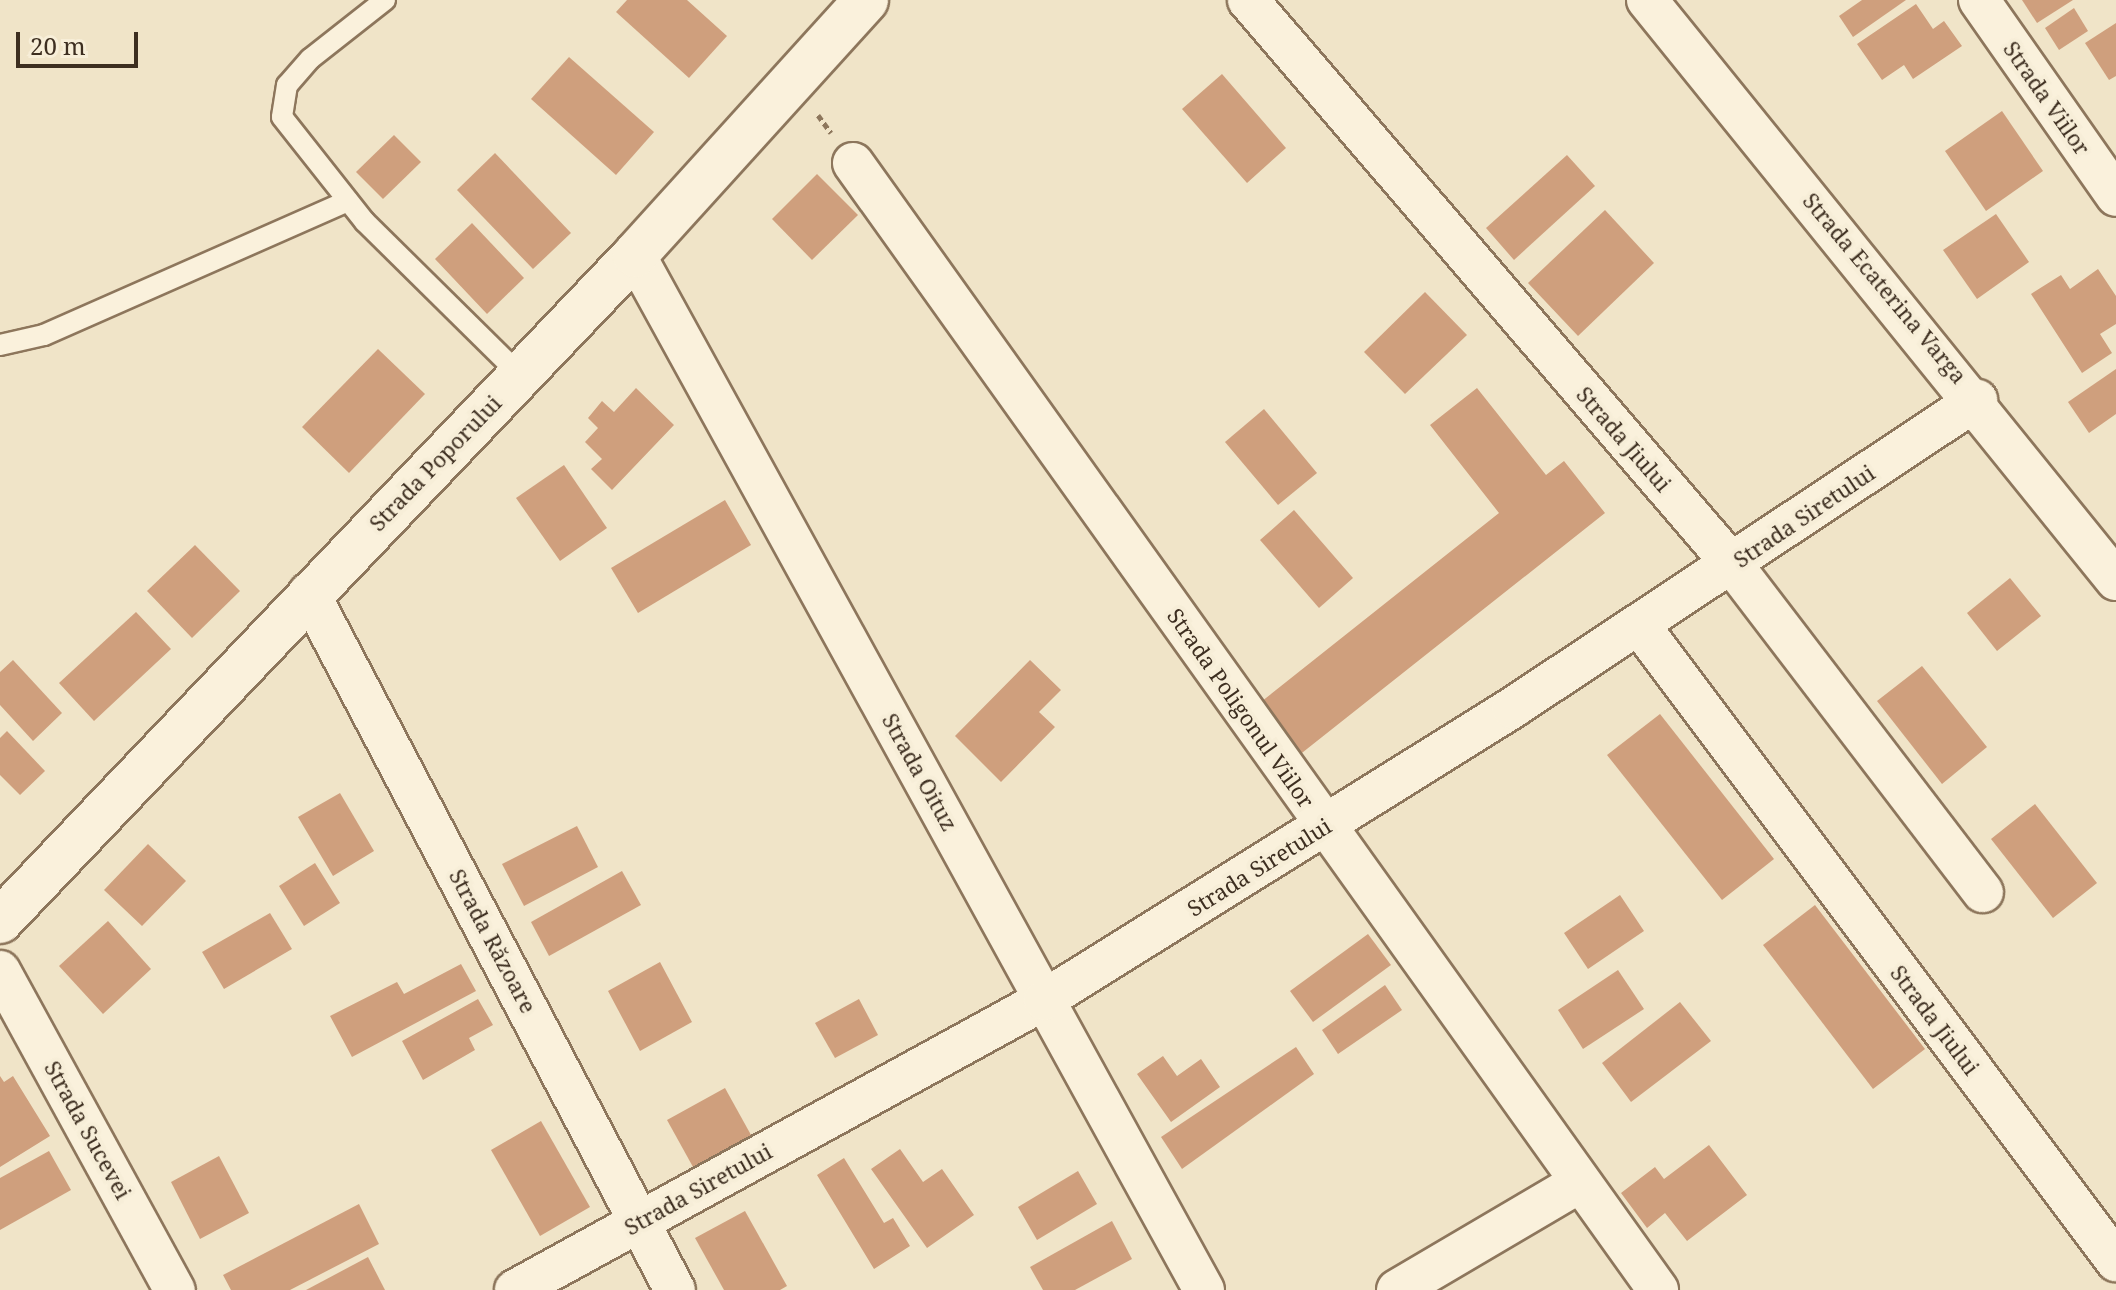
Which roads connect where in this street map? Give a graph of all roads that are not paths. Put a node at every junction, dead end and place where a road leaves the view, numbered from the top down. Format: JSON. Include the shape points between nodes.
{"nodes":[{"id":1,"x":385,"y":0,"type":"edge"},
{"id":2,"x":866,"y":0,"type":"edge"},
{"id":3,"x":1248,"y":0,"type":"edge"},
{"id":4,"x":1647,"y":0,"type":"edge"},
{"id":5,"x":1979,"y":0,"type":"edge"},
{"id":6,"x":853,"y":163,"type":"road end"},
{"id":7,"x":2116,"y":196,"type":"edge"},
{"id":8,"x":348,"y":201,"type":"junction"},
{"id":9,"x":635,"y":255,"type":"junction"},
{"id":10,"x":0,"y":345,"type":"edge"},
{"id":11,"x":520,"y":375,"type":"junction"},
{"id":12,"x":1977,"y":400,"type":"junction"},
{"id":13,"x":1732,"y":564,"type":"junction"},
{"id":14,"x":2116,"y":580,"type":"edge"},
{"id":15,"x":309,"y":593,"type":"junction"},
{"id":16,"x":1640,"y":626,"type":"junction"},
{"id":17,"x":1325,"y":826,"type":"junction"},
{"id":18,"x":1983,"y":892,"type":"dead end"},
{"id":19,"x":0,"y":921,"type":"edge"},
{"id":20,"x":0,"y":971,"type":"edge"},
{"id":21,"x":1044,"y":1000,"type":"junction"},
{"id":22,"x":1580,"y":1182,"type":"junction"},
{"id":23,"x":639,"y":1221,"type":"junction"},
{"id":24,"x":2116,"y":1261,"type":"edge"},
{"id":25,"x":175,"y":1290,"type":"edge"},
{"id":26,"x":515,"y":1290,"type":"edge"},
{"id":27,"x":675,"y":1290,"type":"edge"},
{"id":28,"x":1204,"y":1290,"type":"edge"},
{"id":29,"x":1397,"y":1290,"type":"edge"},
{"id":30,"x":1658,"y":1290,"type":"edge"}],
"edges":[{"from":1,"to":8,"type":"lane","via":[[287,85],[282,117]]},
{"from":2,"to":9,"type":"street","name":"Strada Poporului"},
{"from":3,"to":13,"type":"street","name":"Strada Jiului"},
{"from":4,"to":12,"type":"street","name":"Strada Ecaterina Varga"},
{"from":5,"to":7,"type":"street","name":"Strada Viilor"},
{"from":6,"to":17,"type":"street","name":"Strada Poligonul Viilor"},
{"from":8,"to":10,"type":"lane","via":[[44,335]]},
{"from":8,"to":11,"type":"lane"},
{"from":9,"to":11,"type":"street","name":"Strada Poporului"},
{"from":9,"to":21,"type":"street","name":"Strada Oituz"},
{"from":11,"to":15,"type":"street","name":"Strada Poporului"},
{"from":12,"to":13,"type":"street","name":"Strada Siretului"},
{"from":12,"to":14,"type":"street","name":"Strada Ecaterina Varga"},
{"from":13,"to":16,"type":"street","name":"Strada Siretului"},
{"from":13,"to":18,"type":"street","name":"Strada Jiului"},
{"from":15,"to":19,"type":"street","name":"Strada Poporului"},
{"from":15,"to":23,"type":"street","name":"Strada Răzoare"},
{"from":16,"to":17,"type":"street","name":"Strada Siretului"},
{"from":16,"to":24,"type":"street","name":"Strada Jiului"},
{"from":17,"to":21,"type":"street","name":"Strada Siretului"},
{"from":17,"to":22,"type":"street","name":"Strada Poligonul Viilor"},
{"from":20,"to":25,"type":"street","name":"Strada Sucevei"},
{"from":21,"to":23,"type":"street","name":"Strada Siretului"},
{"from":21,"to":28,"type":"street","name":"Strada Oituz"},
{"from":22,"to":29,"type":"street"},
{"from":22,"to":30,"type":"street","name":"Strada Poligonul Viilor"},
{"from":23,"to":26,"type":"street","name":"Strada Siretului"},
{"from":23,"to":27,"type":"street","name":"Strada Răzoare"}]}
